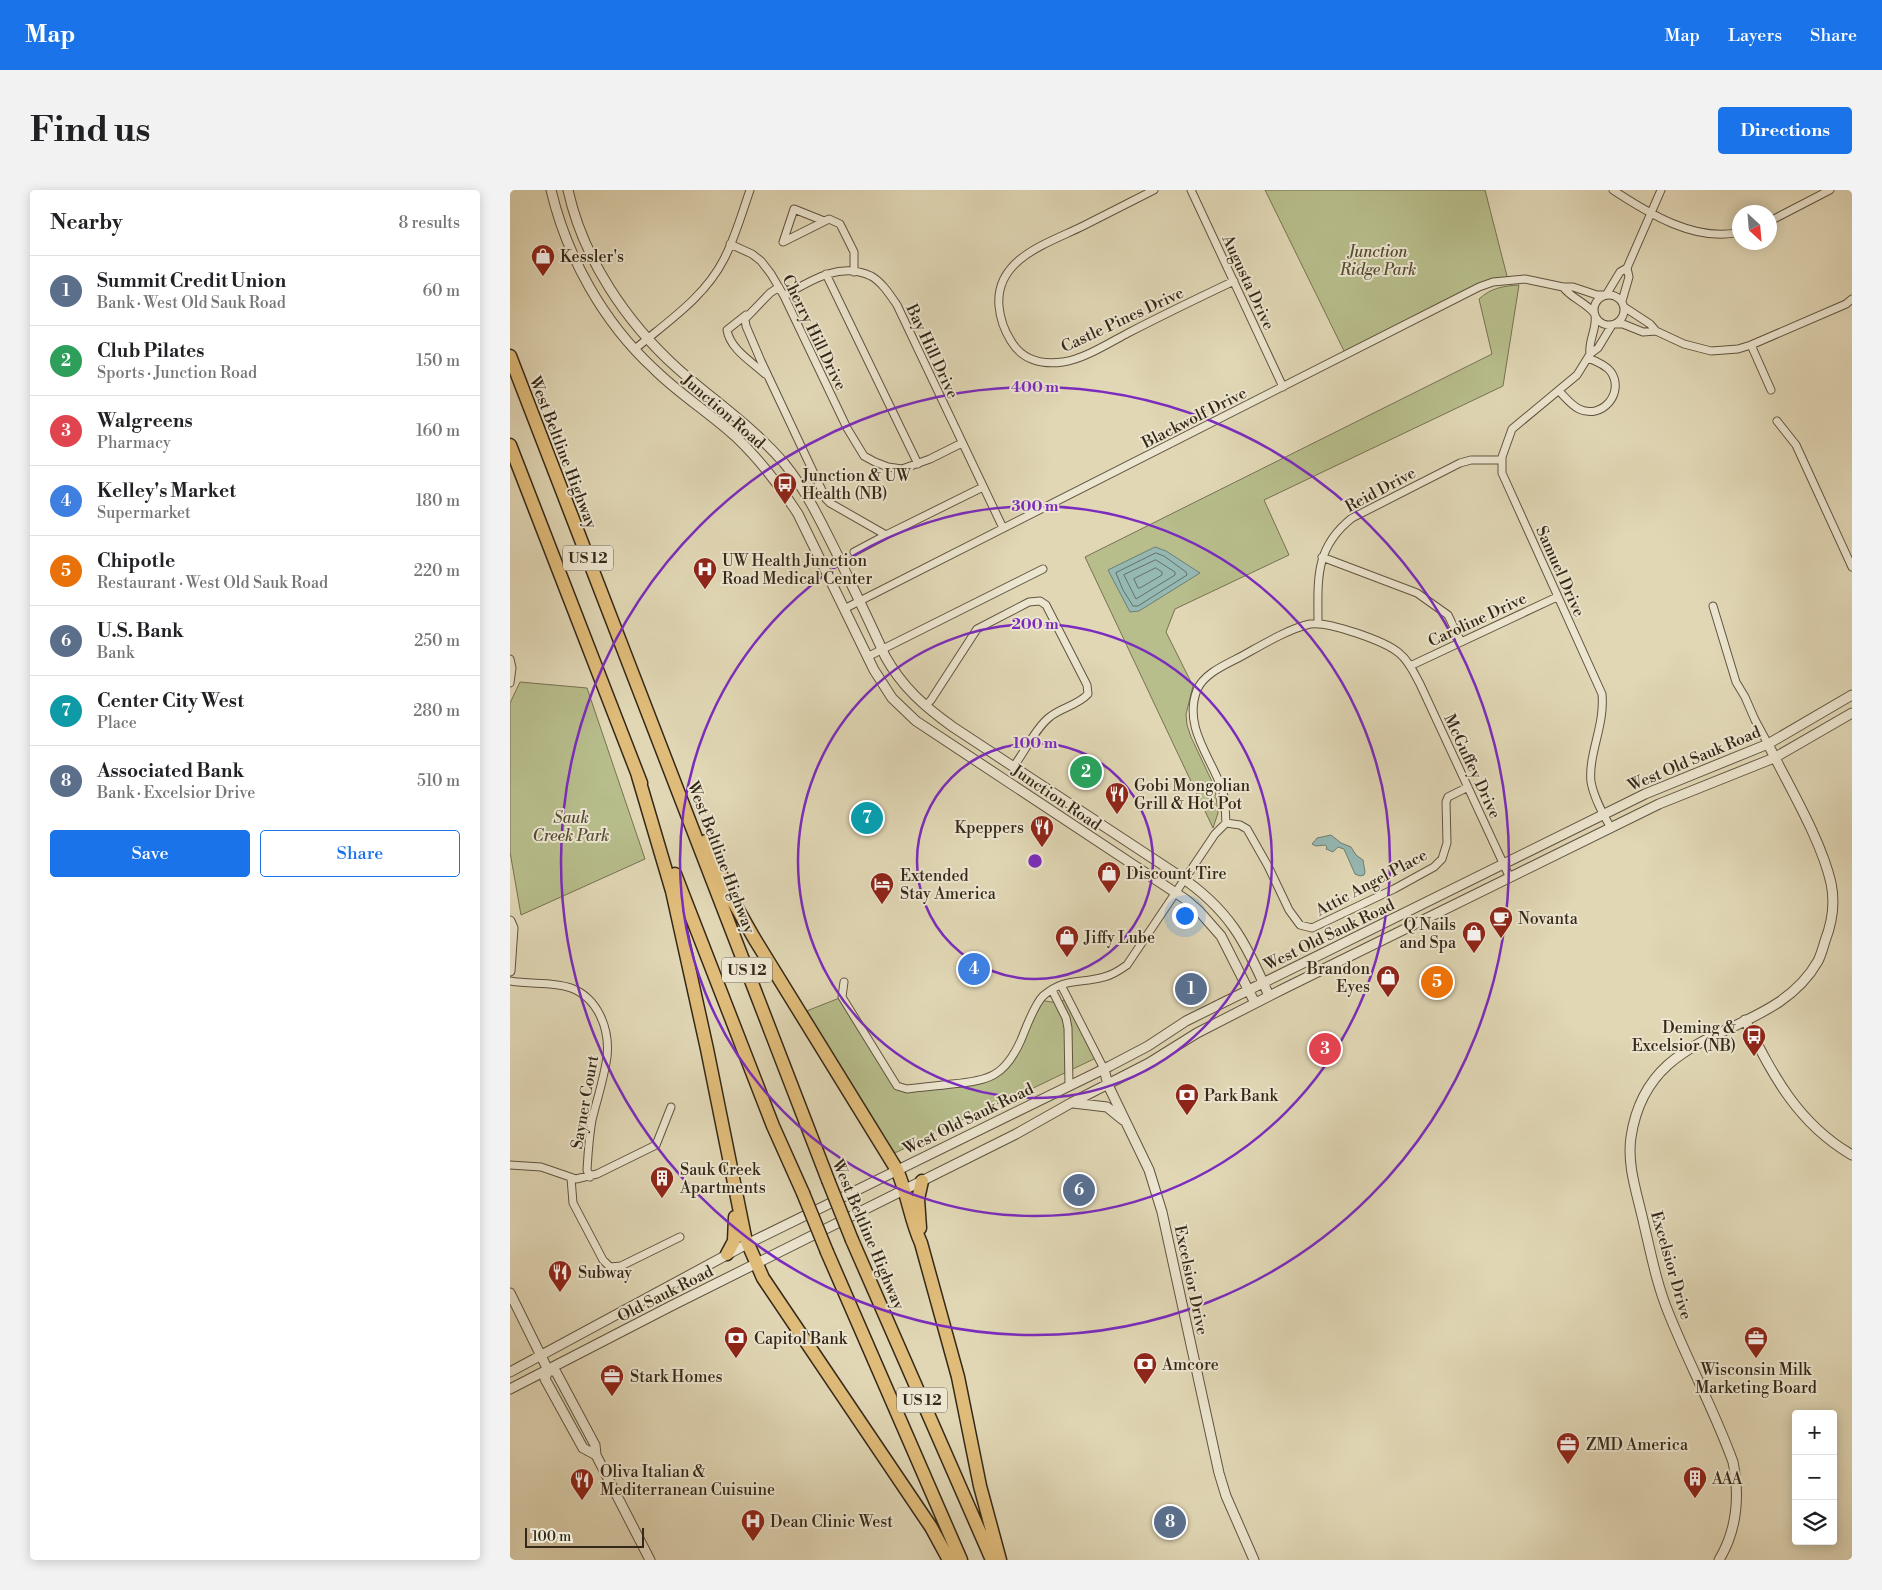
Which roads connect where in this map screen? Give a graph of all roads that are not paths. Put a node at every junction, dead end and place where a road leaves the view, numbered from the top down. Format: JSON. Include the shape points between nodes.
{"nodes":[{"id":1,"x":551,"y":190,"type":"edge"},
{"id":2,"x":568,"y":190,"type":"edge"},
{"id":3,"x":750,"y":190,"type":"edge"},
{"id":4,"x":1154,"y":190,"type":"edge"},
{"id":5,"x":1191,"y":190,"type":"edge"},
{"id":6,"x":1614,"y":190,"type":"edge"},
{"id":7,"x":1661,"y":190,"type":"edge"},
{"id":8,"x":1830,"y":190,"type":"edge"},
{"id":9,"x":1651,"y":213,"type":"junction"},
{"id":10,"x":1777,"y":217,"type":"edge"},
{"id":11,"x":824,"y":221,"type":"junction"},
{"id":12,"x":1732,"y":233,"type":"edge"},
{"id":13,"x":730,"y":244,"type":"junction"},
{"id":14,"x":1627,"y":268,"type":"junction"},
{"id":15,"x":854,"y":272,"type":"junction"},
{"id":16,"x":826,"y":274,"type":"junction"},
{"id":17,"x":1234,"y":281,"type":"junction"},
{"id":18,"x":779,"y":287,"type":"junction"},
{"id":19,"x":1563,"y":287,"type":"junction"},
{"id":20,"x":1605,"y":295,"type":"junction"},
{"id":21,"x":784,"y":296,"type":"junction"},
{"id":22,"x":1852,"y":299,"type":"edge"},
{"id":23,"x":1623,"y":304,"type":"junction"},
{"id":24,"x":750,"y":313,"type":"junction"},
{"id":25,"x":1594,"y":314,"type":"junction"},
{"id":26,"x":1613,"y":324,"type":"junction"},
{"id":27,"x":1656,"y":331,"type":"junction"},
{"id":28,"x":647,"y":338,"type":"junction"},
{"id":29,"x":1751,"y":345,"type":"junction"},
{"id":30,"x":634,"y":349,"type":"junction"},
{"id":31,"x":510,"y":356,"type":"edge"},
{"id":32,"x":1589,"y":356,"type":"junction"},
{"id":33,"x":769,"y":378,"type":"junction"},
{"id":34,"x":1283,"y":387,"type":"junction"},
{"id":35,"x":1771,"y":390,"type":"dead end"},
{"id":36,"x":1559,"y":391,"type":"junction"},
{"id":37,"x":1777,"y":421,"type":"dead end"},
{"id":38,"x":962,"y":443,"type":"junction"},
{"id":39,"x":510,"y":445,"type":"edge"},
{"id":40,"x":1502,"y":460,"type":"junction"},
{"id":41,"x":918,"y":464,"type":"junction"},
{"id":42,"x":983,"y":487,"type":"junction"},
{"id":43,"x":1003,"y":528,"type":"junction"},
{"id":44,"x":886,"y":535,"type":"junction"},
{"id":45,"x":854,"y":552,"type":"dead end"},
{"id":46,"x":1322,"y":557,"type":"junction"},
{"id":47,"x":1852,"y":567,"type":"edge"},
{"id":48,"x":1043,"y":569,"type":"dead end"},
{"id":49,"x":1556,"y":597,"type":"junction"},
{"id":50,"x":859,"y":601,"type":"junction"},
{"id":51,"x":1713,"y":606,"type":"dead end"},
{"id":52,"x":844,"y":609,"type":"junction"},
{"id":53,"x":1318,"y":624,"type":"junction"},
{"id":54,"x":1461,"y":642,"type":"junction"},
{"id":55,"x":882,"y":650,"type":"junction"},
{"id":56,"x":867,"y":657,"type":"junction"},
{"id":57,"x":510,"y":659,"type":"edge"},
{"id":58,"x":1410,"y":666,"type":"junction"},
{"id":59,"x":510,"y":683,"type":"edge"},
{"id":60,"x":1852,"y":695,"type":"edge"},
{"id":61,"x":925,"y":706,"type":"junction"},
{"id":62,"x":1852,"y":713,"type":"edge"},
{"id":63,"x":1768,"y":744,"type":"junction"},
{"id":64,"x":1774,"y":758,"type":"junction"},
{"id":65,"x":666,"y":759,"type":"junction"},
{"id":66,"x":1014,"y":766,"type":"junction"},
{"id":67,"x":638,"y":776,"type":"junction"},
{"id":68,"x":1468,"y":787,"type":"junction"},
{"id":69,"x":1604,"y":814,"type":"junction"},
{"id":70,"x":1226,"y":823,"type":"junction"},
{"id":71,"x":1611,"y":828,"type":"junction"},
{"id":72,"x":1504,"y":865,"type":"junction"},
{"id":73,"x":1510,"y":878,"type":"junction"},
{"id":74,"x":1185,"y":880,"type":"junction"},
{"id":75,"x":1176,"y":893,"type":"junction"},
{"id":76,"x":510,"y":921,"type":"edge"},
{"id":77,"x":510,"y":971,"type":"edge"},
{"id":78,"x":510,"y":981,"type":"edge"},
{"id":79,"x":844,"y":982,"type":"dead end"},
{"id":80,"x":1263,"y":983,"type":"junction"},
{"id":81,"x":1061,"y":985,"type":"junction"},
{"id":82,"x":1052,"y":990,"type":"junction"},
{"id":83,"x":1248,"y":990,"type":"junction"},
{"id":84,"x":1269,"y":996,"type":"junction"},
{"id":85,"x":1255,"y":1004,"type":"junction"},
{"id":86,"x":1745,"y":1020,"type":"junction"},
{"id":87,"x":1104,"y":1069,"type":"junction"},
{"id":88,"x":1069,"y":1085,"type":"junction"},
{"id":89,"x":1108,"y":1085,"type":"junction"},
{"id":90,"x":1071,"y":1103,"type":"junction"},
{"id":91,"x":671,"y":1107,"type":"dead end"},
{"id":92,"x":1125,"y":1121,"type":"junction"},
{"id":93,"x":1852,"y":1155,"type":"edge"},
{"id":94,"x":510,"y":1165,"type":"edge"},
{"id":95,"x":897,"y":1170,"type":"junction"},
{"id":96,"x":590,"y":1177,"type":"junction"},
{"id":97,"x":571,"y":1178,"type":"junction"},
{"id":98,"x":922,"y":1181,"type":"junction"},
{"id":99,"x":906,"y":1189,"type":"junction"},
{"id":100,"x":736,"y":1197,"type":"junction"},
{"id":101,"x":822,"y":1207,"type":"joint"},
{"id":102,"x":833,"y":1225,"type":"joint"},
{"id":103,"x":680,"y":1237,"type":"dead end"},
{"id":104,"x":921,"y":1243,"type":"junction"},
{"id":105,"x":747,"y":1244,"type":"junction"},
{"id":106,"x":727,"y":1254,"type":"junction"},
{"id":107,"x":756,"y":1264,"type":"junction"},
{"id":108,"x":510,"y":1293,"type":"edge"},
{"id":109,"x":541,"y":1356,"type":"junction"},
{"id":110,"x":548,"y":1370,"type":"junction"},
{"id":111,"x":510,"y":1372,"type":"edge"},
{"id":112,"x":510,"y":1389,"type":"edge"},
{"id":113,"x":650,"y":1560,"type":"edge"},
{"id":114,"x":949,"y":1560,"type":"edge"},
{"id":115,"x":961,"y":1560,"type":"edge"},
{"id":116,"x":992,"y":1560,"type":"edge"},
{"id":117,"x":1000,"y":1560,"type":"edge"},
{"id":118,"x":1254,"y":1560,"type":"edge"},
{"id":119,"x":1718,"y":1560,"type":"edge"}],
"edges":[{"from":1,"to":30,"type":"street","name":"Junction Road","via":[[563,230],[584,277],[605,312]]},
{"from":2,"to":28,"type":"street","name":"Junction Road","via":[[598,269]]},
{"from":3,"to":13,"type":"street"},
{"from":4,"to":17,"type":"street","name":"Castle Pines Drive","via":[[1052,240],[1017,261],[1007,272],[1001,283],[1000,315],[1015,348],[1031,360],[1046,364],[1065,362],[1092,352]]},
{"from":5,"to":17,"type":"street","name":"Augusta Drive"},
{"from":6,"to":9,"type":"street"},
{"from":7,"to":9,"type":"street"},
{"from":8,"to":10,"type":"street"},
{"from":9,"to":12,"type":"street","via":[[1695,231]]},
{"from":9,"to":14,"type":"street"},
{"from":11,"to":11,"type":"street","via":[[794,209],[783,242],[818,223]]},
{"from":11,"to":15,"type":"street","via":[[829,219],[840,224],[854,252]]},
{"from":13,"to":18,"type":"street","name":"Cherry Hill Drive","via":[[761,261]]},
{"from":13,"to":28,"type":"street","via":[[713,278],[697,296]]},
{"from":14,"to":20,"type":"street","via":[[1620,272]]},
{"from":14,"to":23,"type":"street","via":[[1629,277]]},
{"from":15,"to":16,"type":"street","name":"Bay Hill Drive"},
{"from":15,"to":38,"type":"street","name":"Bay Hill Drive","via":[[872,276],[897,305]]},
{"from":16,"to":21,"type":"street","name":"Bay Hill Drive"},
{"from":16,"to":41,"type":"street"},
{"from":17,"to":34,"type":"street","name":"Augusta Drive"},
{"from":18,"to":21,"type":"street","name":"Cherry Hill Drive"},
{"from":18,"to":24,"type":"street"},
{"from":19,"to":20,"type":"street","name":"Blackwolf Drive"},
{"from":19,"to":25,"type":"street","name":"Blackwolf Drive","via":[[1568,295]]},
{"from":19,"to":34,"type":"street","name":"Blackwolf Drive","via":[[1525,279],[1493,282]]},
{"from":20,"to":23,"type":"street","via":[[1615,295]]},
{"from":20,"to":25,"type":"street","via":[[1596,302]]},
{"from":21,"to":41,"type":"street","name":"Cherry Hill Drive","via":[[844,423],[864,456],[888,467],[902,469]]},
{"from":22,"to":29,"type":"street"},
{"from":23,"to":26,"type":"street","via":[[1622,317]]},
{"from":23,"to":27,"type":"street"},
{"from":24,"to":33,"type":"street","via":[[745,319],[746,326]]},
{"from":24,"to":33,"type":"street","via":[[727,330],[728,338]]},
{"from":25,"to":26,"type":"street","via":[[1602,323]]},
{"from":25,"to":32,"type":"street","name":"Samuel Drive","via":[[1596,324]]},
{"from":26,"to":27,"type":"street","via":[[1643,332]]},
{"from":26,"to":32,"type":"street","name":"Samuel Drive"},
{"from":27,"to":29,"type":"street","via":[[1684,344],[1711,351]]},
{"from":28,"to":30,"type":"street"},
{"from":28,"to":50,"type":"street","name":"Junction Road","via":[[750,427],[785,465],[813,508]]},
{"from":29,"to":35,"type":"street"},
{"from":30,"to":52,"type":"street","name":"Junction Road","via":[[670,384],[735,436],[773,477],[798,514]]},
{"from":31,"to":65,"type":"highway","name":"West Beltline Highway","number":"US 12"},
{"from":32,"to":36,"type":"street","name":"Samuel Drive","via":[[1577,375]]},
{"from":32,"to":36,"type":"street","via":[[1607,368],[1614,379],[1616,389],[1608,404],[1592,412],[1584,411]]},
{"from":33,"to":44,"type":"street","via":[[826,499]]},
{"from":34,"to":43,"type":"street","name":"Blackwolf Drive"},
{"from":36,"to":40,"type":"street","name":"Samuel Drive","via":[[1512,429]]},
{"from":37,"to":47,"type":"street","via":[[1796,445]]},
{"from":38,"to":41,"type":"street"},
{"from":38,"to":42,"type":"street","name":"Bay Hill Drive"},
{"from":39,"to":67,"type":"highway","number":"US 12"},
{"from":40,"to":46,"type":"street","name":"Reid Drive","via":[[1460,463],[1352,518],[1333,536]]},
{"from":40,"to":49,"type":"street","name":"Samuel Drive","via":[[1502,473]]},
{"from":42,"to":43,"type":"street","name":"Bay Hill Drive"},
{"from":42,"to":44,"type":"street"},
{"from":43,"to":50,"type":"street","name":"Blackwolf Drive"},
{"from":44,"to":45,"type":"street"},
{"from":46,"to":53,"type":"street","name":"Reid Drive","via":[[1318,572]]},
{"from":46,"to":54,"type":"street","via":[[1417,593],[1448,615]]},
{"from":48,"to":55,"type":"street"},
{"from":49,"to":54,"type":"street","name":"Caroline Drive"},
{"from":49,"to":69,"type":"street","name":"Samuel Drive","via":[[1602,694],[1602,722],[1591,776]]},
{"from":50,"to":52,"type":"street","name":"Blackwolf Drive"},
{"from":50,"to":55,"type":"street","name":"Junction Road"},
{"from":51,"to":63,"type":"street","via":[[1736,682]]},
{"from":52,"to":56,"type":"street","name":"Junction Road"},
{"from":53,"to":58,"type":"street","via":[[1388,645]]},
{"from":53,"to":70,"type":"street","via":[[1299,627],[1229,663],[1208,676],[1198,688],[1192,709],[1194,728],[1222,789]]},
{"from":54,"to":58,"type":"street","name":"Caroline Drive"},
{"from":55,"to":56,"type":"street"},
{"from":55,"to":61,"type":"street","name":"Junction Road","via":[[896,674]]},
{"from":56,"to":75,"type":"street","name":"Junction Road","via":[[892,698],[916,721]]},
{"from":57,"to":59,"type":"street"},
{"from":58,"to":68,"type":"street","name":"McGuffey Drive"},
{"from":60,"to":63,"type":"street","name":"West Old Sauk Road"},
{"from":61,"to":66,"type":"street","name":"Junction Road"},
{"from":61,"to":66,"type":"street","via":[[977,629],[1035,600],[1046,605],[1087,685],[1088,694],[1045,722]]},
{"from":62,"to":64,"type":"street","name":"West Old Sauk Road"},
{"from":63,"to":64,"type":"street","name":"Excelsior Drive"},
{"from":63,"to":69,"type":"street","name":"West Old Sauk Road"},
{"from":64,"to":71,"type":"street","name":"West Old Sauk Road","via":[[1659,804]]},
{"from":64,"to":86,"type":"street","name":"Excelsior Drive","via":[[1826,867],[1831,885],[1831,919],[1818,960],[1804,980],[1785,998]]},
{"from":65,"to":95,"type":"highway","via":[[733,901]]},
{"from":65,"to":116,"type":"highway","name":"West Beltline Highway","number":"US 12","bridge":true,"via":[[852,1240]]},
{"from":66,"to":74,"type":"street","name":"Junction Road"},
{"from":67,"to":100,"type":"highway","via":[[672,891]]},
{"from":67,"to":115,"type":"highway","number":"US 12","bridge":true,"via":[[773,1126]]},
{"from":68,"to":70,"type":"street","name":"Attic Angel Place","via":[[1448,797],[1447,843],[1442,859],[1434,867],[1312,928],[1300,925],[1289,910],[1247,828]]},
{"from":68,"to":72,"type":"street","name":"McGuffey Drive"},
{"from":69,"to":71,"type":"street","name":"Samuel Drive"},
{"from":69,"to":72,"type":"street","name":"West Old Sauk Road"},
{"from":70,"to":74,"type":"street","via":[[1215,834]]},
{"from":71,"to":73,"type":"street","name":"West Old Sauk Road"},
{"from":72,"to":73,"type":"street","name":"McGuffey Drive"},
{"from":72,"to":80,"type":"street","name":"West Old Sauk Road"},
{"from":73,"to":84,"type":"street","name":"West Old Sauk Road"},
{"from":74,"to":75,"type":"street"},
{"from":74,"to":80,"type":"street","name":"Junction Road","via":[[1208,897],[1232,924]]},
{"from":75,"to":81,"type":"street","via":[[1127,965],[1102,978]]},
{"from":75,"to":83,"type":"street","name":"Junction Road","via":[[1217,930]]},
{"from":76,"to":77,"type":"street","via":[[513,928]]},
{"from":78,"to":96,"type":"street","name":"Sayner Court","via":[[570,988],[591,1001],[603,1022],[607,1055],[592,1121]]},
{"from":79,"to":82,"type":"street","via":[[842,997],[897,1086],[907,1089],[978,1082],[997,1073],[1017,1049],[1040,1000]]},
{"from":80,"to":83,"type":"street","name":"West Old Sauk Road"},
{"from":80,"to":84,"type":"street","name":"Junction Road"},
{"from":81,"to":82,"type":"street"},
{"from":81,"to":87,"type":"street"},
{"from":82,"to":88,"type":"street","via":[[1068,1028]]},
{"from":83,"to":85,"type":"street","name":"Junction Road"},
{"from":83,"to":87,"type":"street","name":"West Old Sauk Road","via":[[1186,1021]]},
{"from":84,"to":85,"type":"street","name":"West Old Sauk Road"},
{"from":85,"to":89,"type":"street","name":"West Old Sauk Road","via":[[1197,1033]]},
{"from":86,"to":93,"type":"street","via":[[1789,1098],[1821,1133]]},
{"from":86,"to":119,"type":"street","name":"Excelsior Drive","via":[[1693,1046],[1662,1070],[1647,1089],[1638,1109],[1630,1154],[1664,1301],[1733,1462],[1737,1488],[1736,1516]]},
{"from":87,"to":88,"type":"street","name":"West Old Sauk Road"},
{"from":87,"to":89,"type":"street","name":"Excelsior Drive"},
{"from":88,"to":95,"type":"street","name":"West Old Sauk Road"},
{"from":89,"to":90,"type":"street","name":"West Old Sauk Road"},
{"from":89,"to":92,"type":"street","name":"Excelsior Drive"},
{"from":90,"to":92,"type":"street","via":[[1107,1107]]},
{"from":90,"to":98,"type":"street","name":"West Old Sauk Road"},
{"from":91,"to":96,"type":"street","via":[[656,1145]]},
{"from":92,"to":118,"type":"street","name":"Excelsior Drive","via":[[1149,1170],[1162,1212],[1219,1473]]},
{"from":94,"to":97,"type":"street","via":[[541,1167]]},
{"from":95,"to":99,"type":"highway"},
{"from":95,"to":101,"type":"street","name":"West Old Sauk Road"},
{"from":96,"to":97,"type":"street"},
{"from":97,"to":103,"type":"street","via":[[573,1203],[603,1260],[610,1267],[621,1266]]},
{"from":98,"to":99,"type":"street","name":"West Old Sauk Road"},
{"from":98,"to":104,"type":"highway","via":[[918,1199]]},
{"from":99,"to":102,"type":"street","name":"West Old Sauk Road"},
{"from":99,"to":104,"type":"highway","via":[[913,1226]]},
{"from":100,"to":105,"type":"highway"},
{"from":100,"to":106,"type":"highway","via":[[734,1241]]},
{"from":101,"to":105,"type":"street","name":"Old Sauk Road"},
{"from":102,"to":107,"type":"street","name":"Old Sauk Road"},
{"from":104,"to":117,"type":"highway","via":[[958,1376],[980,1486]]},
{"from":105,"to":106,"type":"street","name":"Old Sauk Road"},
{"from":105,"to":107,"type":"highway"},
{"from":106,"to":109,"type":"street","name":"Old Sauk Road"},
{"from":107,"to":110,"type":"street","name":"Old Sauk Road"},
{"from":107,"to":114,"type":"highway","via":[[931,1527]]},
{"from":108,"to":109,"type":"street"},
{"from":109,"to":110,"type":"street"},
{"from":109,"to":111,"type":"street","name":"Old Sauk Road"},
{"from":110,"to":112,"type":"street","name":"Old Sauk Road"},
{"from":110,"to":113,"type":"street","via":[[556,1372]]}]}
